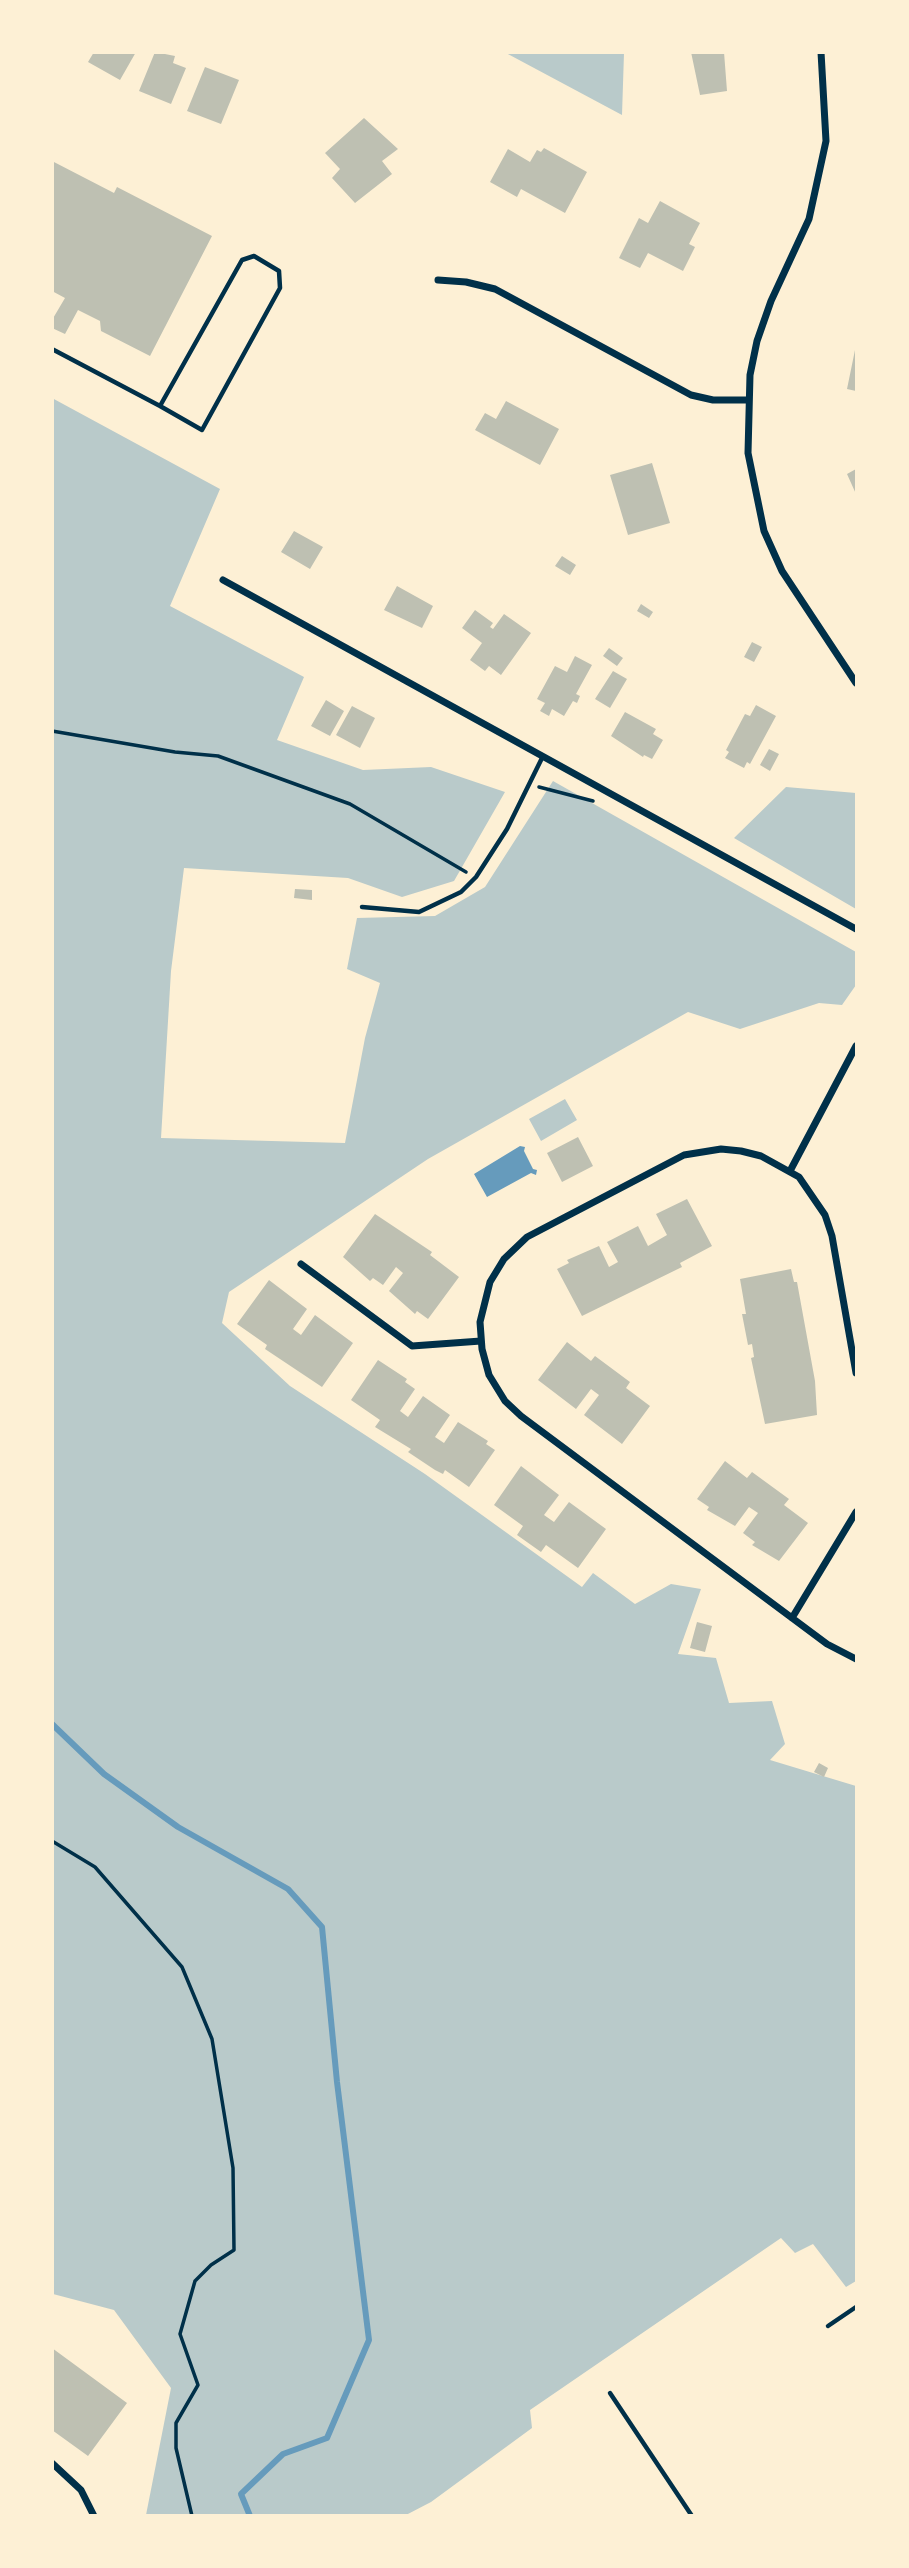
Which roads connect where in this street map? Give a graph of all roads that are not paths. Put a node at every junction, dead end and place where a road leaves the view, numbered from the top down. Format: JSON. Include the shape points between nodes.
{"nodes":[{"id":1,"x":821,"y":52,"type":"edge"},
{"id":2,"x":438,"y":280,"type":"dead end"},
{"id":3,"x":52,"y":349,"type":"edge"},
{"id":4,"x":748,"y":400,"type":"junction"},
{"id":5,"x":160,"y":406,"type":"junction"},
{"id":6,"x":223,"y":580,"type":"dead end"},
{"id":7,"x":856,"y":683,"type":"edge"},
{"id":8,"x":542,"y":758,"type":"junction"},
{"id":9,"x":362,"y":907,"type":"dead end"},
{"id":10,"x":856,"y":929,"type":"edge"},
{"id":11,"x":856,"y":1046,"type":"edge"},
{"id":12,"x":790,"y":1171,"type":"junction"},
{"id":13,"x":300,"y":1264,"type":"dead end"},
{"id":14,"x":481,"y":1341,"type":"junction"},
{"id":15,"x":856,"y":1373,"type":"edge"},
{"id":16,"x":856,"y":1512,"type":"edge"},
{"id":17,"x":792,"y":1618,"type":"junction"},
{"id":18,"x":856,"y":1659,"type":"edge"},
{"id":19,"x":856,"y":2307,"type":"edge"},
{"id":20,"x":828,"y":2326,"type":"dead end"},
{"id":21,"x":610,"y":2393,"type":"dead end"},
{"id":22,"x":52,"y":2463,"type":"edge"},
{"id":23,"x":94,"y":2515,"type":"edge"},
{"id":24,"x":692,"y":2515,"type":"edge"}],
"edges":[{"from":1,"to":4,"type":"street","via":[[826,141],[809,219],[757,341]]},
{"from":2,"to":4,"type":"street","via":[[495,289],[691,394],[713,400]]},
{"from":3,"to":5,"type":"lane"},
{"from":4,"to":7,"type":"street","via":[[748,453],[764,531],[804,609]]},
{"from":5,"to":5,"type":"lane","via":[[242,260],[254,256],[279,271],[280,288],[202,430]]},
{"from":6,"to":8,"type":"street"},
{"from":8,"to":9,"type":"lane","via":[[507,829],[476,877],[461,891],[419,912]]},
{"from":8,"to":10,"type":"street"},
{"from":11,"to":12,"type":"street"},
{"from":12,"to":14,"type":"street","via":[[741,1151],[684,1155],[527,1237],[504,1259],[490,1282],[480,1322]]},
{"from":12,"to":15,"type":"street","via":[[816,1198],[832,1236]]},
{"from":13,"to":14,"type":"street","via":[[412,1346]]},
{"from":14,"to":17,"type":"street","via":[[495,1387],[521,1416]]},
{"from":16,"to":17,"type":"street"},
{"from":17,"to":18,"type":"street"},
{"from":19,"to":20,"type":"lane"},
{"from":21,"to":24,"type":"lane"},
{"from":22,"to":23,"type":"street","via":[[81,2490]]}]}
